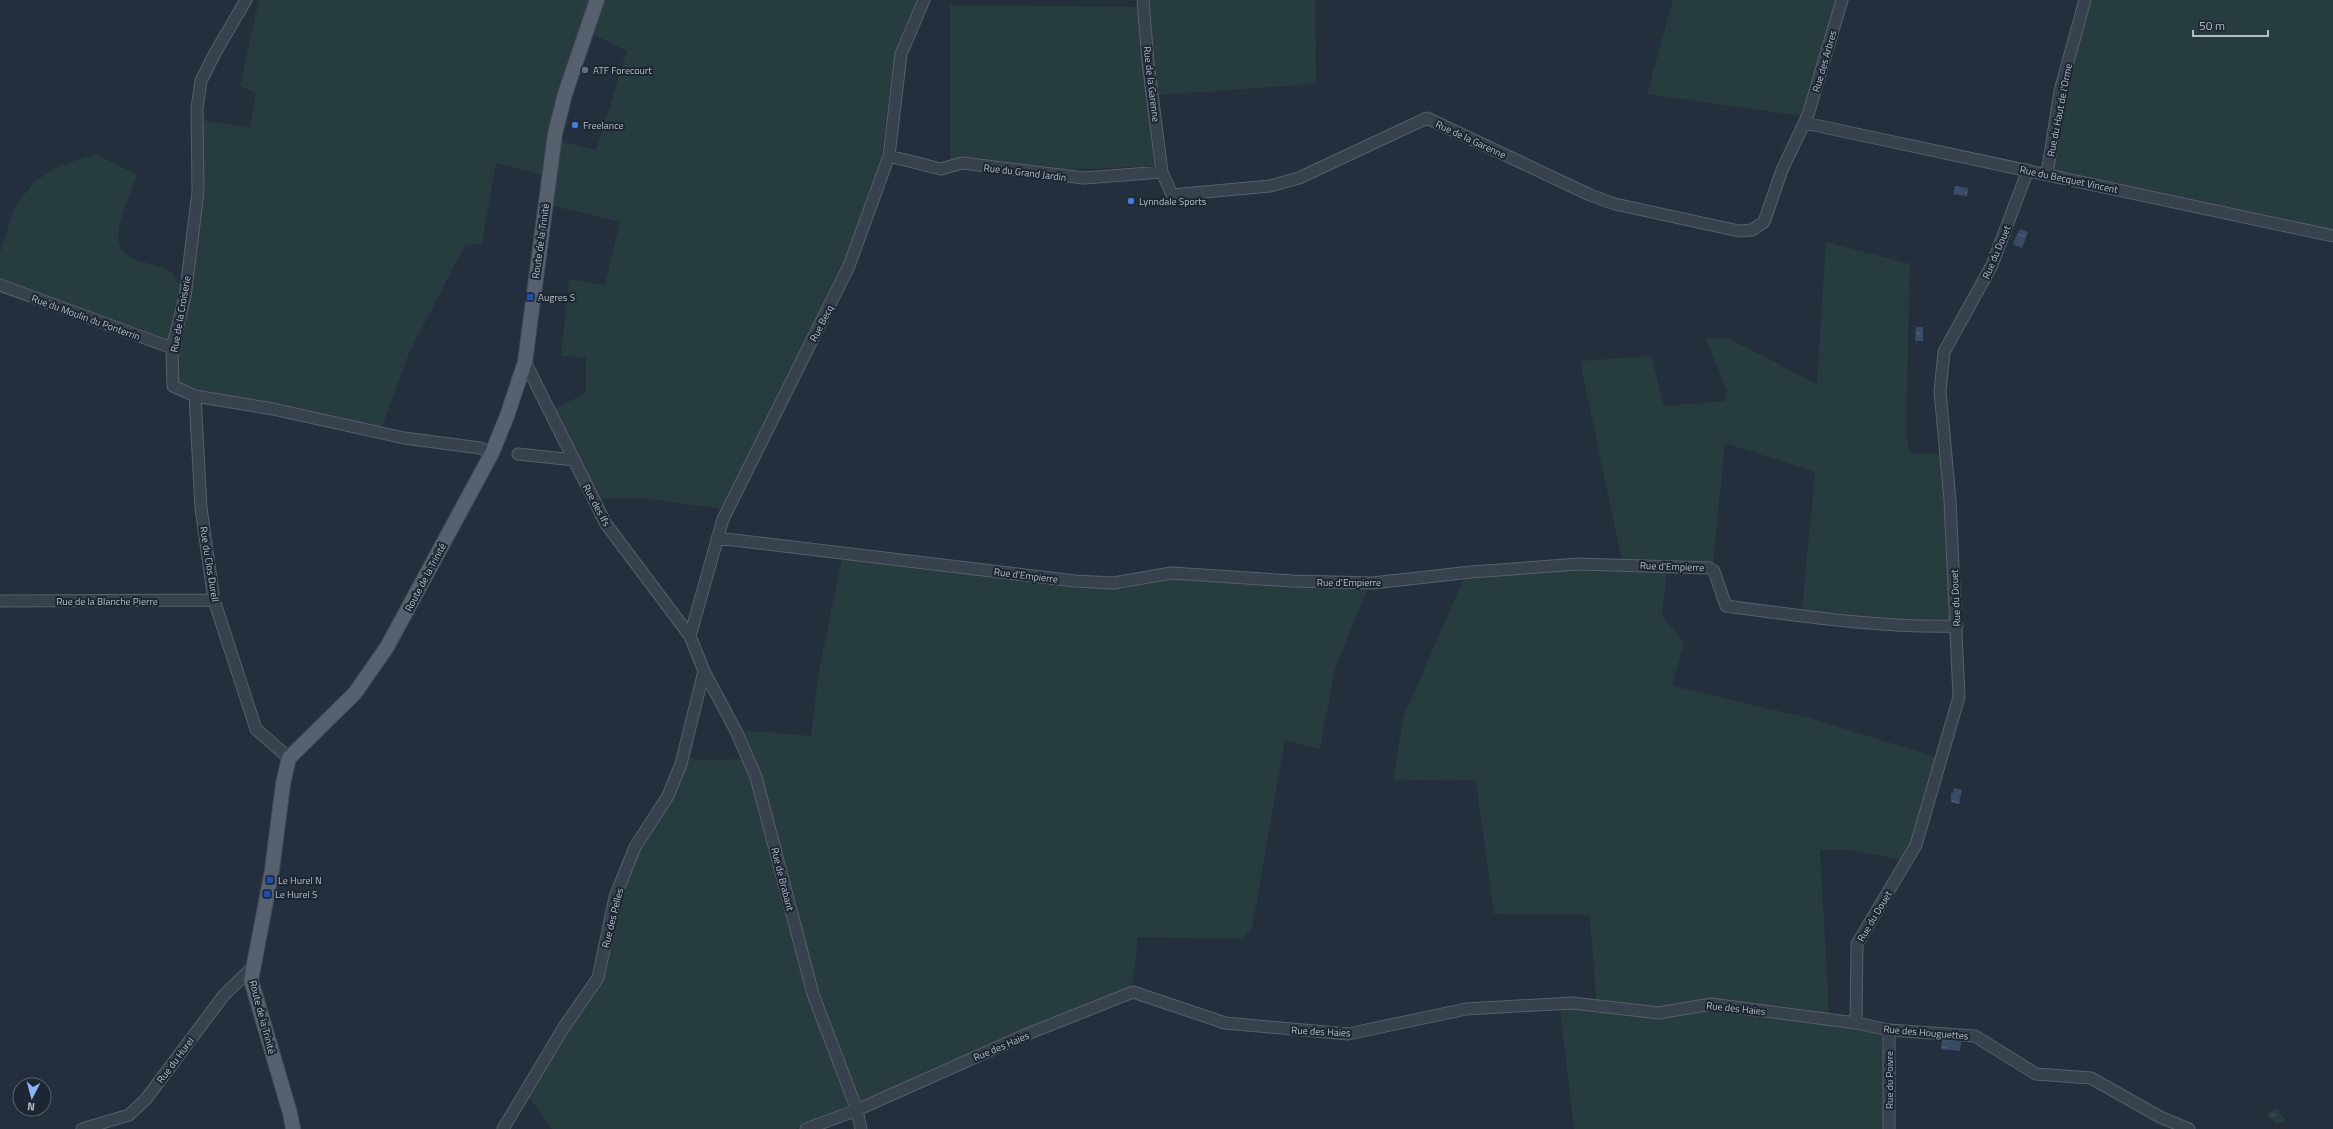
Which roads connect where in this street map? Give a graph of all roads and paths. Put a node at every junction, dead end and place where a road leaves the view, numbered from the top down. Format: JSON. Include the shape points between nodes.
{"nodes":[{"id":1,"x":246,"y":0,"type":"edge"},
{"id":2,"x":597,"y":0,"type":"edge"},
{"id":3,"x":924,"y":0,"type":"edge"},
{"id":4,"x":1143,"y":0,"type":"edge"},
{"id":5,"x":1842,"y":0,"type":"edge"},
{"id":6,"x":2085,"y":0,"type":"edge"},
{"id":7,"x":1805,"y":123,"type":"junction"},
{"id":8,"x":889,"y":156,"type":"junction"},
{"id":9,"x":2028,"y":170,"type":"junction"},
{"id":10,"x":1162,"y":172,"type":"junction"},
{"id":11,"x":2047,"y":174,"type":"junction"},
{"id":12,"x":2333,"y":236,"type":"edge"},
{"id":13,"x":0,"y":285,"type":"edge"},
{"id":14,"x":172,"y":348,"type":"junction"},
{"id":15,"x":525,"y":362,"type":"junction"},
{"id":16,"x":195,"y":396,"type":"junction"},
{"id":17,"x":492,"y":453,"type":"junction"},
{"id":18,"x":518,"y":454,"type":"dead end"},
{"id":19,"x":574,"y":460,"type":"junction"},
{"id":20,"x":716,"y":538,"type":"junction"},
{"id":21,"x":214,"y":600,"type":"junction"},
{"id":22,"x":0,"y":601,"type":"edge"},
{"id":23,"x":1957,"y":626,"type":"junction"},
{"id":24,"x":690,"y":636,"type":"junction"},
{"id":25,"x":704,"y":671,"type":"junction"},
{"id":26,"x":289,"y":758,"type":"junction"},
{"id":27,"x":253,"y":967,"type":"junction"},
{"id":28,"x":1856,"y":1022,"type":"junction"},
{"id":29,"x":1889,"y":1030,"type":"junction"},
{"id":30,"x":857,"y":1110,"type":"junction"},
{"id":31,"x":82,"y":1129,"type":"edge"},
{"id":32,"x":293,"y":1129,"type":"edge"},
{"id":33,"x":502,"y":1129,"type":"edge"},
{"id":34,"x":806,"y":1129,"type":"edge"},
{"id":35,"x":861,"y":1129,"type":"edge"},
{"id":36,"x":1889,"y":1129,"type":"edge"},
{"id":37,"x":2189,"y":1129,"type":"edge"}],
"edges":[{"from":1,"to":14,"type":"street","name":"Rue de la Croiserie","via":[[201,81],[197,108],[198,192],[185,297]]},
{"from":2,"to":15,"type":"main road","name":"Route de la Trinité","via":[[565,94],[555,134]]},
{"from":3,"to":8,"type":"street","name":"Rue Becq","via":[[901,54]]},
{"from":4,"to":10,"type":"street","name":"Rue de la Garenne"},
{"from":5,"to":7,"type":"street","name":"Rue des Arbres"},
{"from":6,"to":11,"type":"street","name":"Rue du Haut de l'Orme","via":[[2060,91]]},
{"from":7,"to":9,"type":"street","name":"Rue du Becquet Vincent"},
{"from":7,"to":10,"type":"street","name":"Rue de la Garenne","via":[[1782,170],[1764,222],[1752,230],[1739,231],[1615,204],[1590,196],[1427,118],[1298,178],[1270,186],[1172,195]]},
{"from":8,"to":10,"type":"street","name":"Rue du Grand Jardin","via":[[941,169],[962,163],[1084,178]]},
{"from":8,"to":20,"type":"street","name":"Rue Becq","via":[[850,266],[722,519]]},
{"from":9,"to":11,"type":"street","name":"Rue du Becquet Vincent"},
{"from":9,"to":23,"type":"street","name":"Rue du Douet","via":[[1992,265],[1944,352],[1940,391],[1950,500]]},
{"from":11,"to":12,"type":"street","name":"Rue du Becquet Vincent"},
{"from":13,"to":14,"type":"street","name":"Rue du Moulin du Ponterrin"},
{"from":14,"to":16,"type":"street","name":"Rue de la Croiserie","via":[[173,386]]},
{"from":15,"to":17,"type":"main road","name":"Route de la Trinité"},
{"from":15,"to":19,"type":"street","name":"Rue des Ifs"},
{"from":16,"to":17,"type":"street","name":"Rue de la Croiserie","via":[[273,409],[404,438],[480,448]]},
{"from":16,"to":21,"type":"street","name":"Rue du Clos Durell","via":[[201,508]]},
{"from":17,"to":26,"type":"main road","name":"Route de la Trinité","via":[[387,648],[355,693]]},
{"from":18,"to":19,"type":"street"},
{"from":19,"to":24,"type":"street","name":"Rue des Ifs","via":[[606,524]]},
{"from":20,"to":23,"type":"street","name":"Rue d'Empierre","via":[[1075,581],[1114,583],[1171,573],[1373,583],[1579,564],[1709,568],[1714,571],[1726,606],[1833,620],[1923,627]]},
{"from":20,"to":24,"type":"street","name":"Rue Becq"},
{"from":21,"to":22,"type":"street","name":"Rue de la Blanche Pierre"},
{"from":21,"to":26,"type":"street","name":"Rue du Clos Durell","via":[[256,729]]},
{"from":23,"to":28,"type":"street","name":"Rue du Douet","via":[[1959,697],[1916,845],[1857,944]]},
{"from":24,"to":25,"type":"street","name":"Rue de Brabant"},
{"from":25,"to":30,"type":"street","name":"Rue de Brabant","via":[[736,731],[756,777],[813,994]]},
{"from":25,"to":33,"type":"street","name":"Rue des Pelles","via":[[681,764],[668,796],[635,847],[615,898],[598,978],[564,1027]]},
{"from":26,"to":27,"type":"main road","name":"Route de la Trinité","via":[[283,784],[272,870]]},
{"from":27,"to":31,"type":"street","name":"Rue du Hurel","via":[[224,995],[146,1099],[129,1115]]},
{"from":27,"to":32,"type":"main road","name":"Route de la Trinité","via":[[251,980]]},
{"from":28,"to":29,"type":"street","name":"Rue des Houguettes"},
{"from":28,"to":30,"type":"street","name":"Rue des Haies","via":[[1711,1004],[1659,1013],[1572,1003],[1466,1009],[1348,1034],[1225,1023],[1133,992],[1018,1038]]},
{"from":29,"to":36,"type":"street","name":"Rue du Poivre"},
{"from":29,"to":37,"type":"street","name":"Rue des Houguettes","via":[[1975,1036],[2036,1074],[2091,1078],[2160,1117]]},
{"from":30,"to":34,"type":"street","name":"Rue des Haies"},
{"from":30,"to":35,"type":"street","name":"Rue de Brabant"}]}
